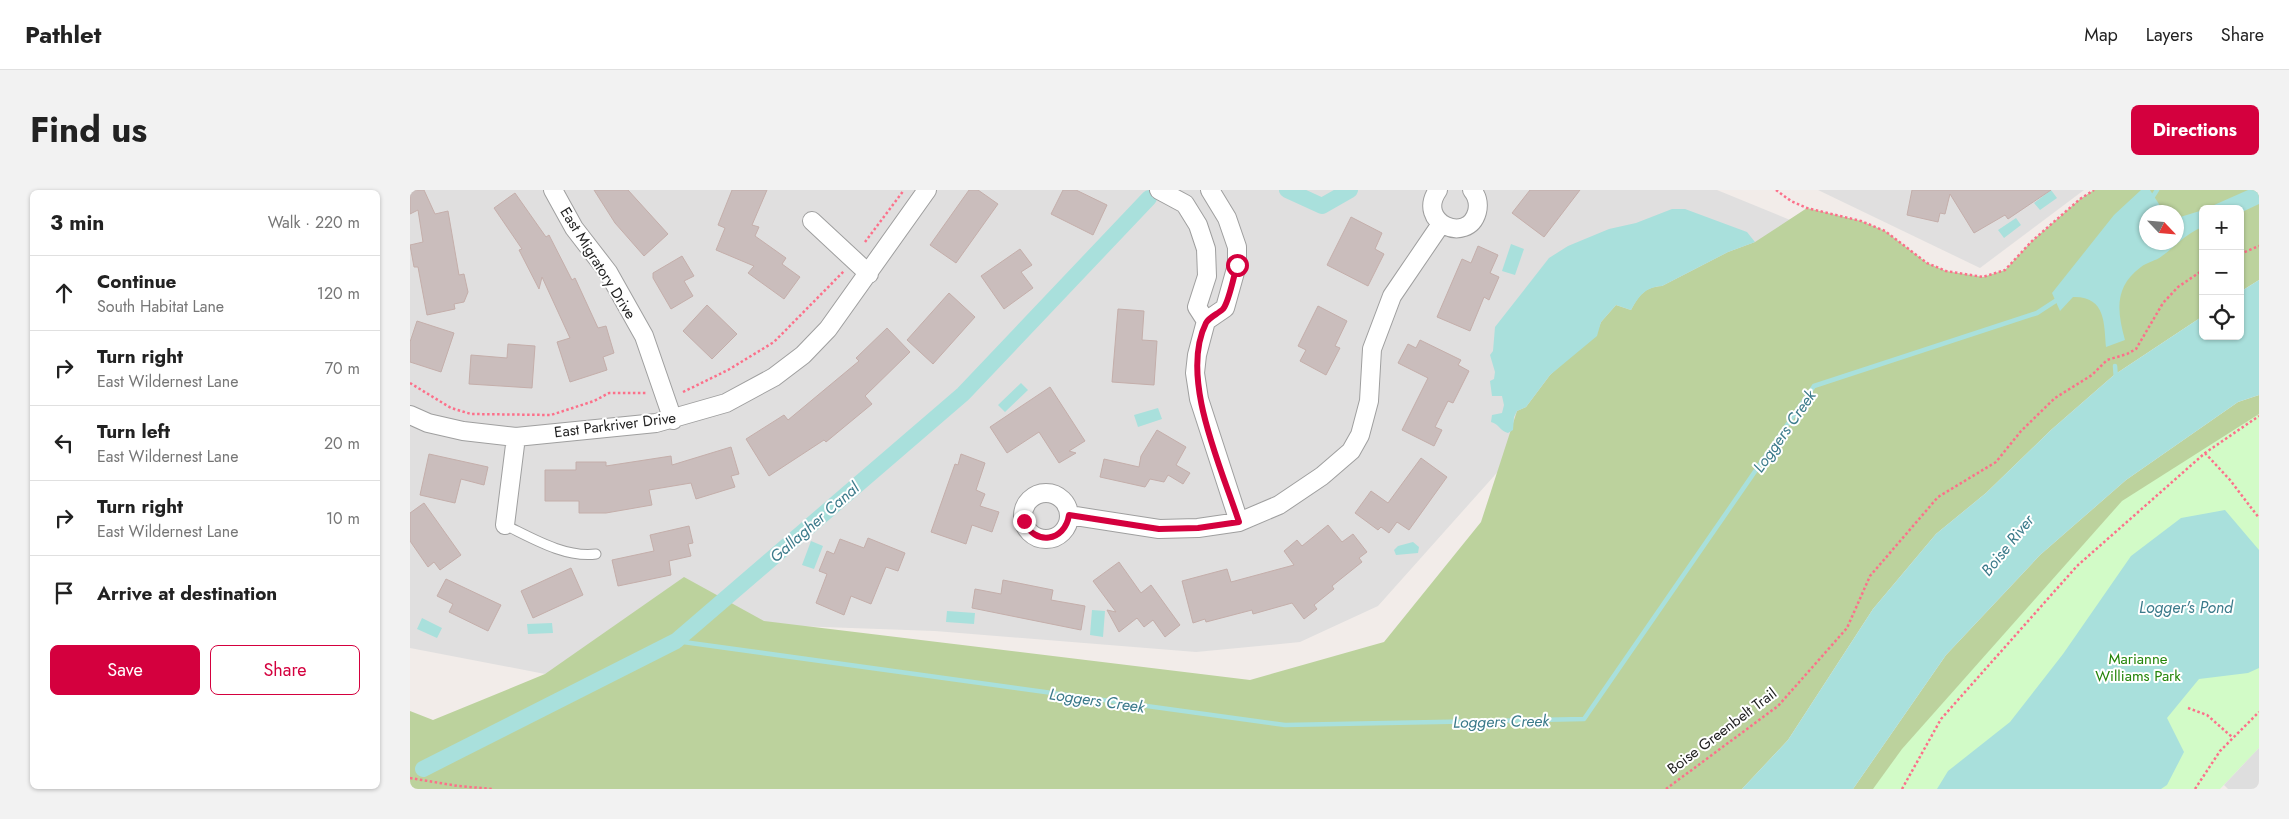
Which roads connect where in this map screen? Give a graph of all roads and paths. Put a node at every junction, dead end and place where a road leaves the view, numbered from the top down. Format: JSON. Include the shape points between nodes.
{"nodes":[{"id":1,"x":553,"y":190,"type":"edge"},
{"id":2,"x":904,"y":190,"type":"edge"},
{"id":3,"x":927,"y":190,"type":"edge"},
{"id":4,"x":1159,"y":190,"type":"edge"},
{"id":5,"x":1210,"y":190,"type":"edge"},
{"id":6,"x":1438,"y":190,"type":"edge"},
{"id":7,"x":1472,"y":190,"type":"edge"},
{"id":8,"x":1776,"y":190,"type":"edge"},
{"id":9,"x":2094,"y":190,"type":"edge"},
{"id":10,"x":812,"y":221,"type":"dead end"},
{"id":11,"x":1441,"y":224,"type":"junction"},
{"id":12,"x":865,"y":242,"type":"dead end"},
{"id":13,"x":2259,"y":246,"type":"edge"},
{"id":14,"x":2244,"y":252,"type":"edge"},
{"id":15,"x":846,"y":268,"type":"dead end"},
{"id":16,"x":2199,"y":273,"type":"edge"},
{"id":17,"x":869,"y":274,"type":"junction"},
{"id":18,"x":1206,"y":321,"type":"junction"},
{"id":19,"x":410,"y":384,"type":"edge"},
{"id":20,"x":683,"y":392,"type":"dead end"},
{"id":21,"x":650,"y":393,"type":"dead end"},
{"id":22,"x":410,"y":415,"type":"edge"},
{"id":23,"x":2259,"y":416,"type":"edge"},
{"id":24,"x":673,"y":420,"type":"junction"},
{"id":25,"x":516,"y":437,"type":"junction"},
{"id":26,"x":2205,"y":453,"type":"junction"},
{"id":27,"x":1069,"y":515,"type":"dead end"},
{"id":28,"x":2259,"y":518,"type":"edge"},
{"id":29,"x":1239,"y":522,"type":"junction"},
{"id":30,"x":504,"y":525,"type":"joint"},
{"id":31,"x":596,"y":554,"type":"dead end"},
{"id":32,"x":2188,"y":708,"type":"dead end"},
{"id":33,"x":2259,"y":712,"type":"edge"},
{"id":34,"x":2233,"y":737,"type":"junction"},
{"id":35,"x":410,"y":778,"type":"edge"},
{"id":36,"x":493,"y":789,"type":"edge"},
{"id":37,"x":1666,"y":789,"type":"edge"},
{"id":38,"x":1902,"y":789,"type":"edge"},
{"id":39,"x":2195,"y":789,"type":"edge"}],
"edges":[{"from":1,"to":24,"type":"street","name":"East Migratory Drive","via":[[574,228],[608,272],[644,336]]},
{"from":2,"to":12,"type":"path"},
{"from":3,"to":17,"type":"street","name":"East Parkriver Drive"},
{"from":4,"to":18,"type":"street","via":[[1185,204],[1198,225],[1206,249],[1206,276],[1197,307]]},
{"from":5,"to":18,"type":"street","via":[[1227,218],[1237,247],[1237,265],[1224,308]]},
{"from":6,"to":11,"type":"street","via":[[1432,211]]},
{"from":7,"to":11,"type":"street","via":[[1478,205],[1474,219],[1462,228]]},
{"from":8,"to":9,"type":"path","via":[[1807,208],[1860,221],[1885,231],[1927,263],[1946,271],[1984,277],[2005,270],[2032,241]]},
{"from":10,"to":17,"type":"street"},
{"from":11,"to":29,"type":"street","via":[[1392,296],[1372,349],[1366,418],[1351,451],[1280,505]]},
{"from":13,"to":14,"type":"path"},
{"from":15,"to":20,"type":"path","via":[[774,342]]},
{"from":16,"to":37,"type":"path","name":"Boise Greenbelt Trail","via":[[2178,287],[2164,303],[2136,348],[2107,360],[2085,381],[2055,398],[2021,431],[1996,462],[1938,497],[1870,576],[1847,628],[1778,706]]},
{"from":17,"to":24,"type":"street","name":"East Parkriver Drive","via":[[828,329],[774,377],[726,403]]},
{"from":18,"to":29,"type":"street","via":[[1195,374],[1199,399]]},
{"from":19,"to":21,"type":"path","via":[[450,408],[471,414],[551,415],[608,393]]},
{"from":22,"to":25,"type":"street","name":"East Parkriver Drive","via":[[463,432]]},
{"from":23,"to":26,"type":"path"},
{"from":24,"to":25,"type":"street","name":"East Parkriver Drive"},
{"from":25,"to":30,"type":"street"},
{"from":26,"to":28,"type":"path"},
{"from":26,"to":38,"type":"path","via":[[2078,566],[1941,719]]},
{"from":27,"to":29,"type":"street","via":[[1159,529]]},
{"from":30,"to":31,"type":"lane","via":[[558,548],[586,556]]},
{"from":32,"to":34,"type":"path","via":[[2207,715]]},
{"from":33,"to":34,"type":"path"},
{"from":34,"to":39,"type":"path","via":[[2213,760]]},
{"from":35,"to":36,"type":"path"}]}
